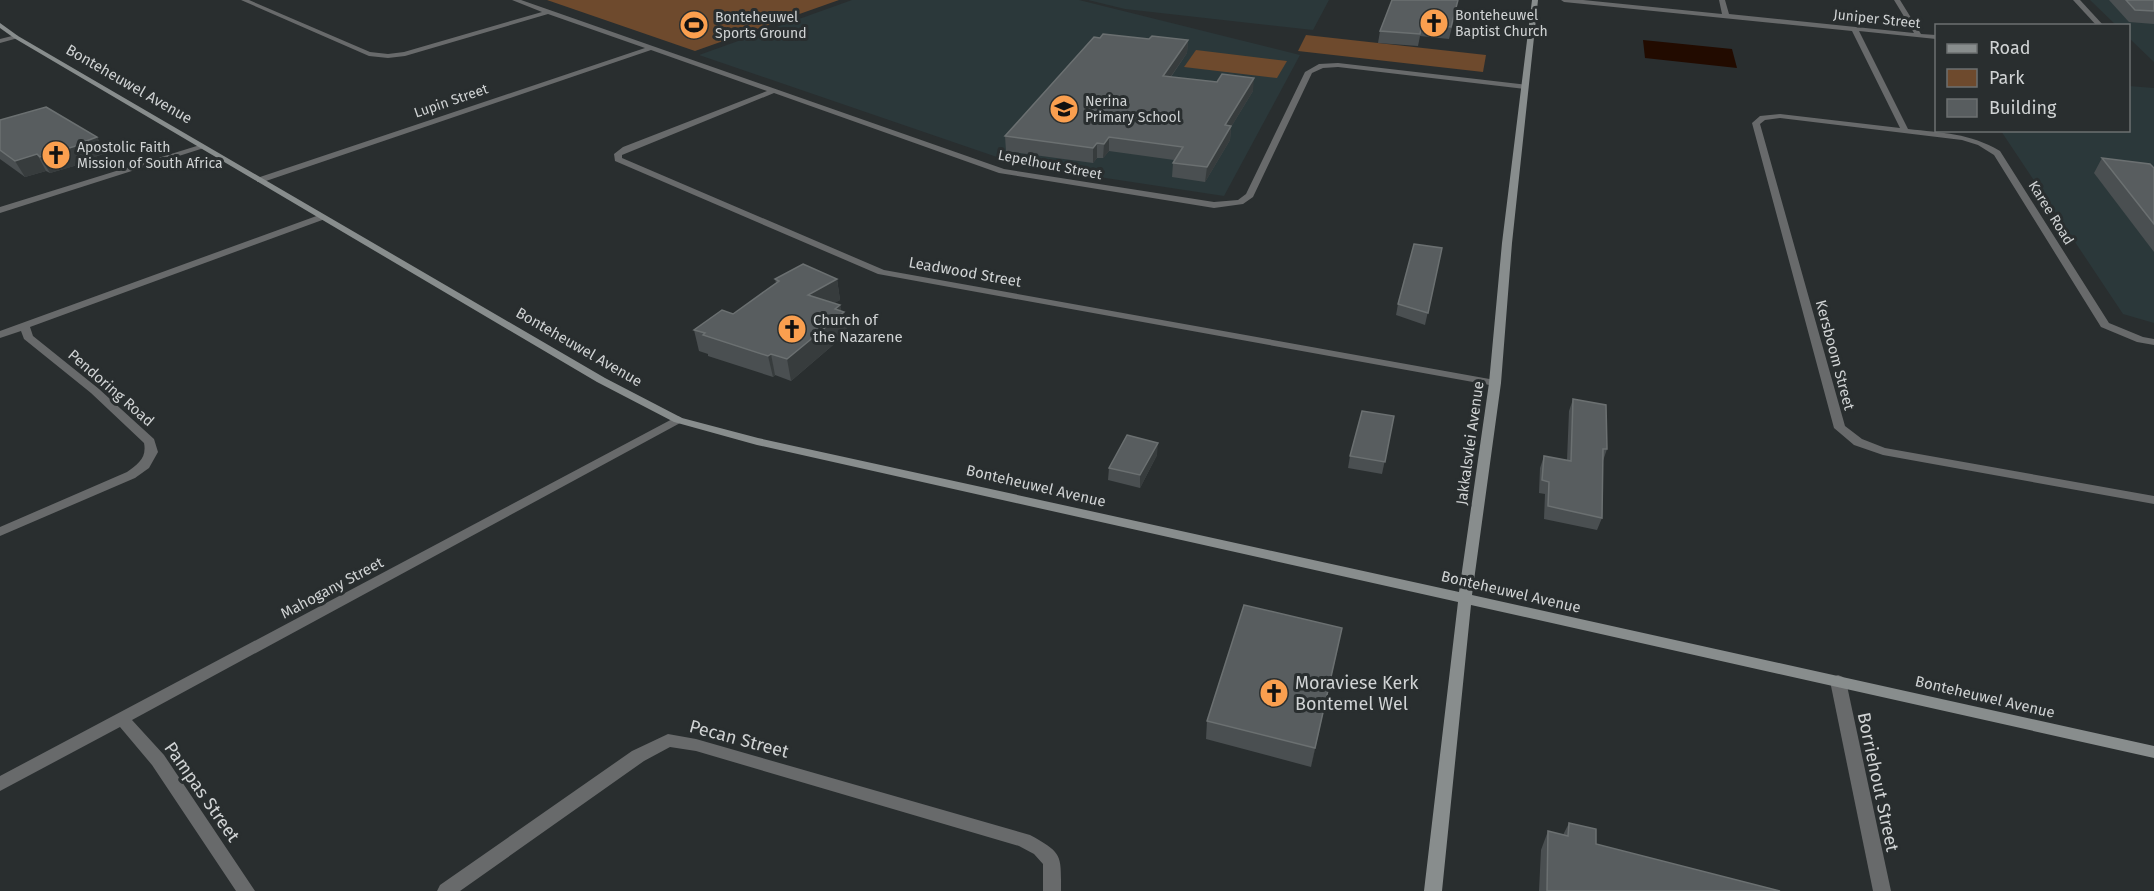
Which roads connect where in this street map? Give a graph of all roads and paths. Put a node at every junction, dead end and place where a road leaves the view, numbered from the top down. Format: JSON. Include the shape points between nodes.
{"nodes":[{"id":1,"x":244,"y":0,"type":"edge"},
{"id":2,"x":515,"y":0,"type":"edge"},
{"id":3,"x":1535,"y":0,"type":"edge"},
{"id":4,"x":1564,"y":0,"type":"edge"},
{"id":5,"x":1722,"y":0,"type":"edge"},
{"id":6,"x":1897,"y":0,"type":"edge"},
{"id":7,"x":2076,"y":0,"type":"edge"},
{"id":8,"x":548,"y":12,"type":"junction"},
{"id":9,"x":1726,"y":16,"type":"junction"},
{"id":10,"x":2099,"y":24,"type":"edge"},
{"id":11,"x":0,"y":25,"type":"edge"},
{"id":12,"x":1854,"y":28,"type":"junction"},
{"id":13,"x":1919,"y":35,"type":"junction"},
{"id":14,"x":16,"y":37,"type":"junction"},
{"id":15,"x":1935,"y":37,"type":"edge"},
{"id":16,"x":0,"y":41,"type":"edge"},
{"id":17,"x":651,"y":48,"type":"junction"},
{"id":18,"x":1525,"y":87,"type":"junction"},
{"id":19,"x":773,"y":91,"type":"junction"},
{"id":20,"x":1905,"y":131,"type":"junction"},
{"id":21,"x":203,"y":147,"type":"junction"},
{"id":22,"x":260,"y":180,"type":"junction"},
{"id":23,"x":0,"y":210,"type":"edge"},
{"id":24,"x":322,"y":218,"type":"junction"},
{"id":25,"x":25,"y":327,"type":"junction"},
{"id":26,"x":0,"y":335,"type":"edge"},
{"id":27,"x":2154,"y":342,"type":"edge"},
{"id":28,"x":1495,"y":382,"type":"junction"},
{"id":29,"x":678,"y":420,"type":"junction"},
{"id":30,"x":2154,"y":500,"type":"edge"},
{"id":31,"x":0,"y":532,"type":"edge"},
{"id":32,"x":1465,"y":598,"type":"junction"},
{"id":33,"x":1838,"y":681,"type":"junction"},
{"id":34,"x":122,"y":719,"type":"junction"},
{"id":35,"x":2154,"y":752,"type":"edge"},
{"id":36,"x":0,"y":783,"type":"edge"},
{"id":37,"x":246,"y":891,"type":"edge"},
{"id":38,"x":446,"y":891,"type":"edge"},
{"id":39,"x":1052,"y":891,"type":"edge"},
{"id":40,"x":1433,"y":891,"type":"edge"},
{"id":41,"x":1882,"y":891,"type":"edge"}],
"edges":[{"from":1,"to":8,"type":"street","via":[[381,56],[405,54]]},
{"from":2,"to":8,"type":"street","name":"Lepelhout Street"},
{"from":3,"to":18,"type":"street","name":"Jakkalsvlei Avenue"},
{"from":4,"to":9,"type":"street","name":"Juniper Street"},
{"from":5,"to":9,"type":"street"},
{"from":6,"to":13,"type":"street"},
{"from":7,"to":10,"type":"street"},
{"from":8,"to":17,"type":"street","name":"Lepelhout Street"},
{"from":9,"to":12,"type":"street","name":"Juniper Street"},
{"from":11,"to":14,"type":"street","name":"Bonteheuwel Avenue"},
{"from":12,"to":13,"type":"street","name":"Juniper Street"},
{"from":12,"to":20,"type":"street"},
{"from":13,"to":15,"type":"street","name":"Juniper Street"},
{"from":14,"to":16,"type":"street"},
{"from":14,"to":21,"type":"street","name":"Bonteheuwel Avenue"},
{"from":17,"to":19,"type":"street","name":"Lepelhout Street"},
{"from":17,"to":22,"type":"street","name":"Lupin Street"},
{"from":18,"to":19,"type":"street","name":"Lepelhout Street","via":[[1346,66],[1316,68],[1310,72],[1250,195],[1240,202],[1223,205],[1010,173]]},
{"from":18,"to":28,"type":"street","name":"Jakkalsvlei Avenue"},
{"from":19,"to":28,"type":"street","name":"Leadwood Street","via":[[626,149],[618,154],[618,159],[881,272]]},
{"from":20,"to":27,"type":"street","name":"Karee Road","via":[[1962,138],[1994,150],[2105,324]]},
{"from":20,"to":30,"type":"street","name":"Kersboom Street","via":[[1780,116],[1756,123],[1840,428],[1858,442],[1883,451]]},
{"from":21,"to":22,"type":"street","name":"Bonteheuwel Avenue"},
{"from":21,"to":23,"type":"street"},
{"from":22,"to":24,"type":"street","name":"Bonteheuwel Avenue"},
{"from":24,"to":25,"type":"street"},
{"from":24,"to":29,"type":"street","name":"Bonteheuwel Avenue","via":[[601,380]]},
{"from":25,"to":26,"type":"street"},
{"from":25,"to":31,"type":"street","name":"Pendoring Road","via":[[28,337],[150,442],[152,452],[145,465],[131,475]]},
{"from":28,"to":32,"type":"street","name":"Jakkalsvlei Avenue"},
{"from":29,"to":32,"type":"street","name":"Bonteheuwel Avenue","via":[[757,441]]},
{"from":29,"to":34,"type":"street","name":"Mahogany Street"},
{"from":32,"to":33,"type":"street","name":"Bonteheuwel Avenue"},
{"from":32,"to":40,"type":"street","name":"Jakkalsvlei Avenue"},
{"from":33,"to":35,"type":"street","name":"Bonteheuwel Avenue"},
{"from":33,"to":41,"type":"street","name":"Borriehout Street"},
{"from":34,"to":36,"type":"street","name":"Mahogany Street"},
{"from":34,"to":37,"type":"street","name":"Pampas Street","via":[[158,760]]},
{"from":38,"to":39,"type":"street","name":"Pecan Street","via":[[638,756],[668,740],[1024,840],[1052,861]]}]}
